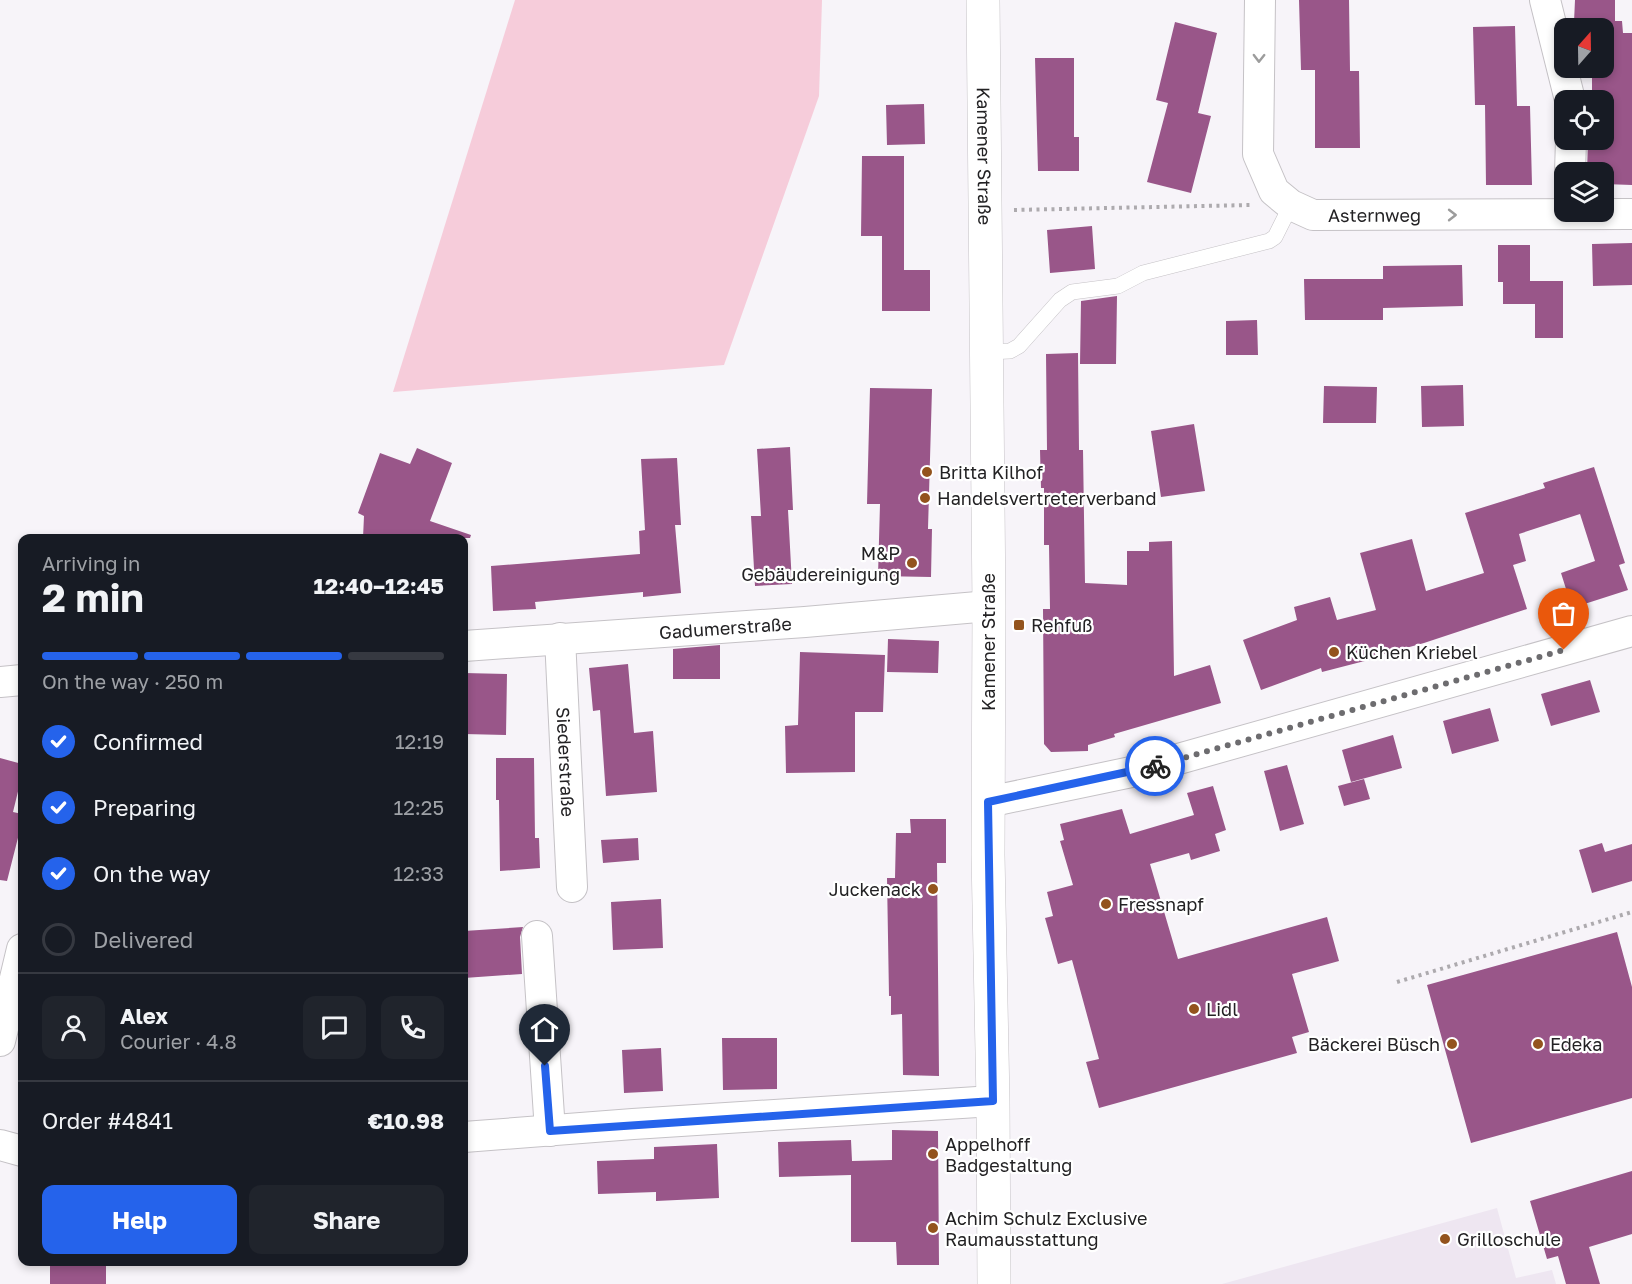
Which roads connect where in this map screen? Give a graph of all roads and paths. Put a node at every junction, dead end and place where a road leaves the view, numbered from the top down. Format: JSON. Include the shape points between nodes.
{"nodes":[{"id":1,"x":983,"y":0,"type":"edge"},
{"id":2,"x":1260,"y":0,"type":"edge"},
{"id":3,"x":1545,"y":0,"type":"edge"},
{"id":4,"x":1568,"y":90,"type":"edge"},
{"id":5,"x":1283,"y":198,"type":"junction"},
{"id":6,"x":984,"y":210,"type":"junction"},
{"id":7,"x":1554,"y":213,"type":"edge"},
{"id":8,"x":1614,"y":214,"type":"edge"},
{"id":9,"x":1632,"y":214,"type":"edge"},
{"id":10,"x":986,"y":352,"type":"junction"},
{"id":11,"x":988,"y":606,"type":"junction"},
{"id":12,"x":1632,"y":631,"type":"edge"},
{"id":13,"x":560,"y":638,"type":"junction"},
{"id":14,"x":468,"y":646,"type":"edge"},
{"id":15,"x":18,"y":680,"type":"edge"},
{"id":16,"x":0,"y":682,"type":"edge"},
{"id":17,"x":988,"y":802,"type":"junction"},
{"id":18,"x":572,"y":887,"type":"dead end"},
{"id":19,"x":1632,"y":912,"type":"edge"},
{"id":20,"x":537,"y":936,"type":"dead end"},
{"id":21,"x":18,"y":966,"type":"edge"},
{"id":22,"x":1397,"y":982,"type":"dead end"},
{"id":23,"x":0,"y":1041,"type":"edge"},
{"id":24,"x":993,"y":1101,"type":"junction"},
{"id":25,"x":550,"y":1131,"type":"junction"},
{"id":26,"x":468,"y":1137,"type":"edge"},
{"id":27,"x":0,"y":1145,"type":"edge"},
{"id":28,"x":18,"y":1150,"type":"edge"},
{"id":29,"x":994,"y":1284,"type":"edge"}],
"edges":[{"from":1,"to":6,"type":"main road","name":"Kamener Straße"},
{"from":2,"to":5,"type":"street","one_way":true,"via":[[1258,154]]},
{"from":3,"to":4,"type":"street"},
{"from":5,"to":6,"type":"path","via":[[1263,205]]},
{"from":5,"to":7,"type":"street","name":"Asternweg","one_way":true,"via":[[1313,215]]},
{"from":5,"to":10,"type":"lane","via":[[1275,237],[1269,242],[1143,273],[1118,286],[1072,291],[1019,346],[1010,351]]},
{"from":6,"to":10,"type":"main road","name":"Kamener Straße"},
{"from":8,"to":9,"type":"street","name":"Asternweg"},
{"from":10,"to":11,"type":"main road","name":"Kamener Straße"},
{"from":11,"to":13,"type":"street","name":"Gadumerstraße"},
{"from":11,"to":17,"type":"main road","name":"Kamener Straße"},
{"from":12,"to":17,"type":"street","via":[[1136,771]]},
{"from":13,"to":14,"type":"street","name":"Gadumerstraße"},
{"from":13,"to":18,"type":"street","name":"Siederstraße"},
{"from":15,"to":16,"type":"street"},
{"from":17,"to":24,"type":"main road","name":"Kamener Straße"},
{"from":19,"to":22,"type":"path"},
{"from":20,"to":25,"type":"street"},
{"from":21,"to":23,"type":"street"},
{"from":24,"to":25,"type":"street"},
{"from":24,"to":29,"type":"main road","name":"Kamener Straße"},
{"from":25,"to":26,"type":"street"},
{"from":27,"to":28,"type":"street"}]}
